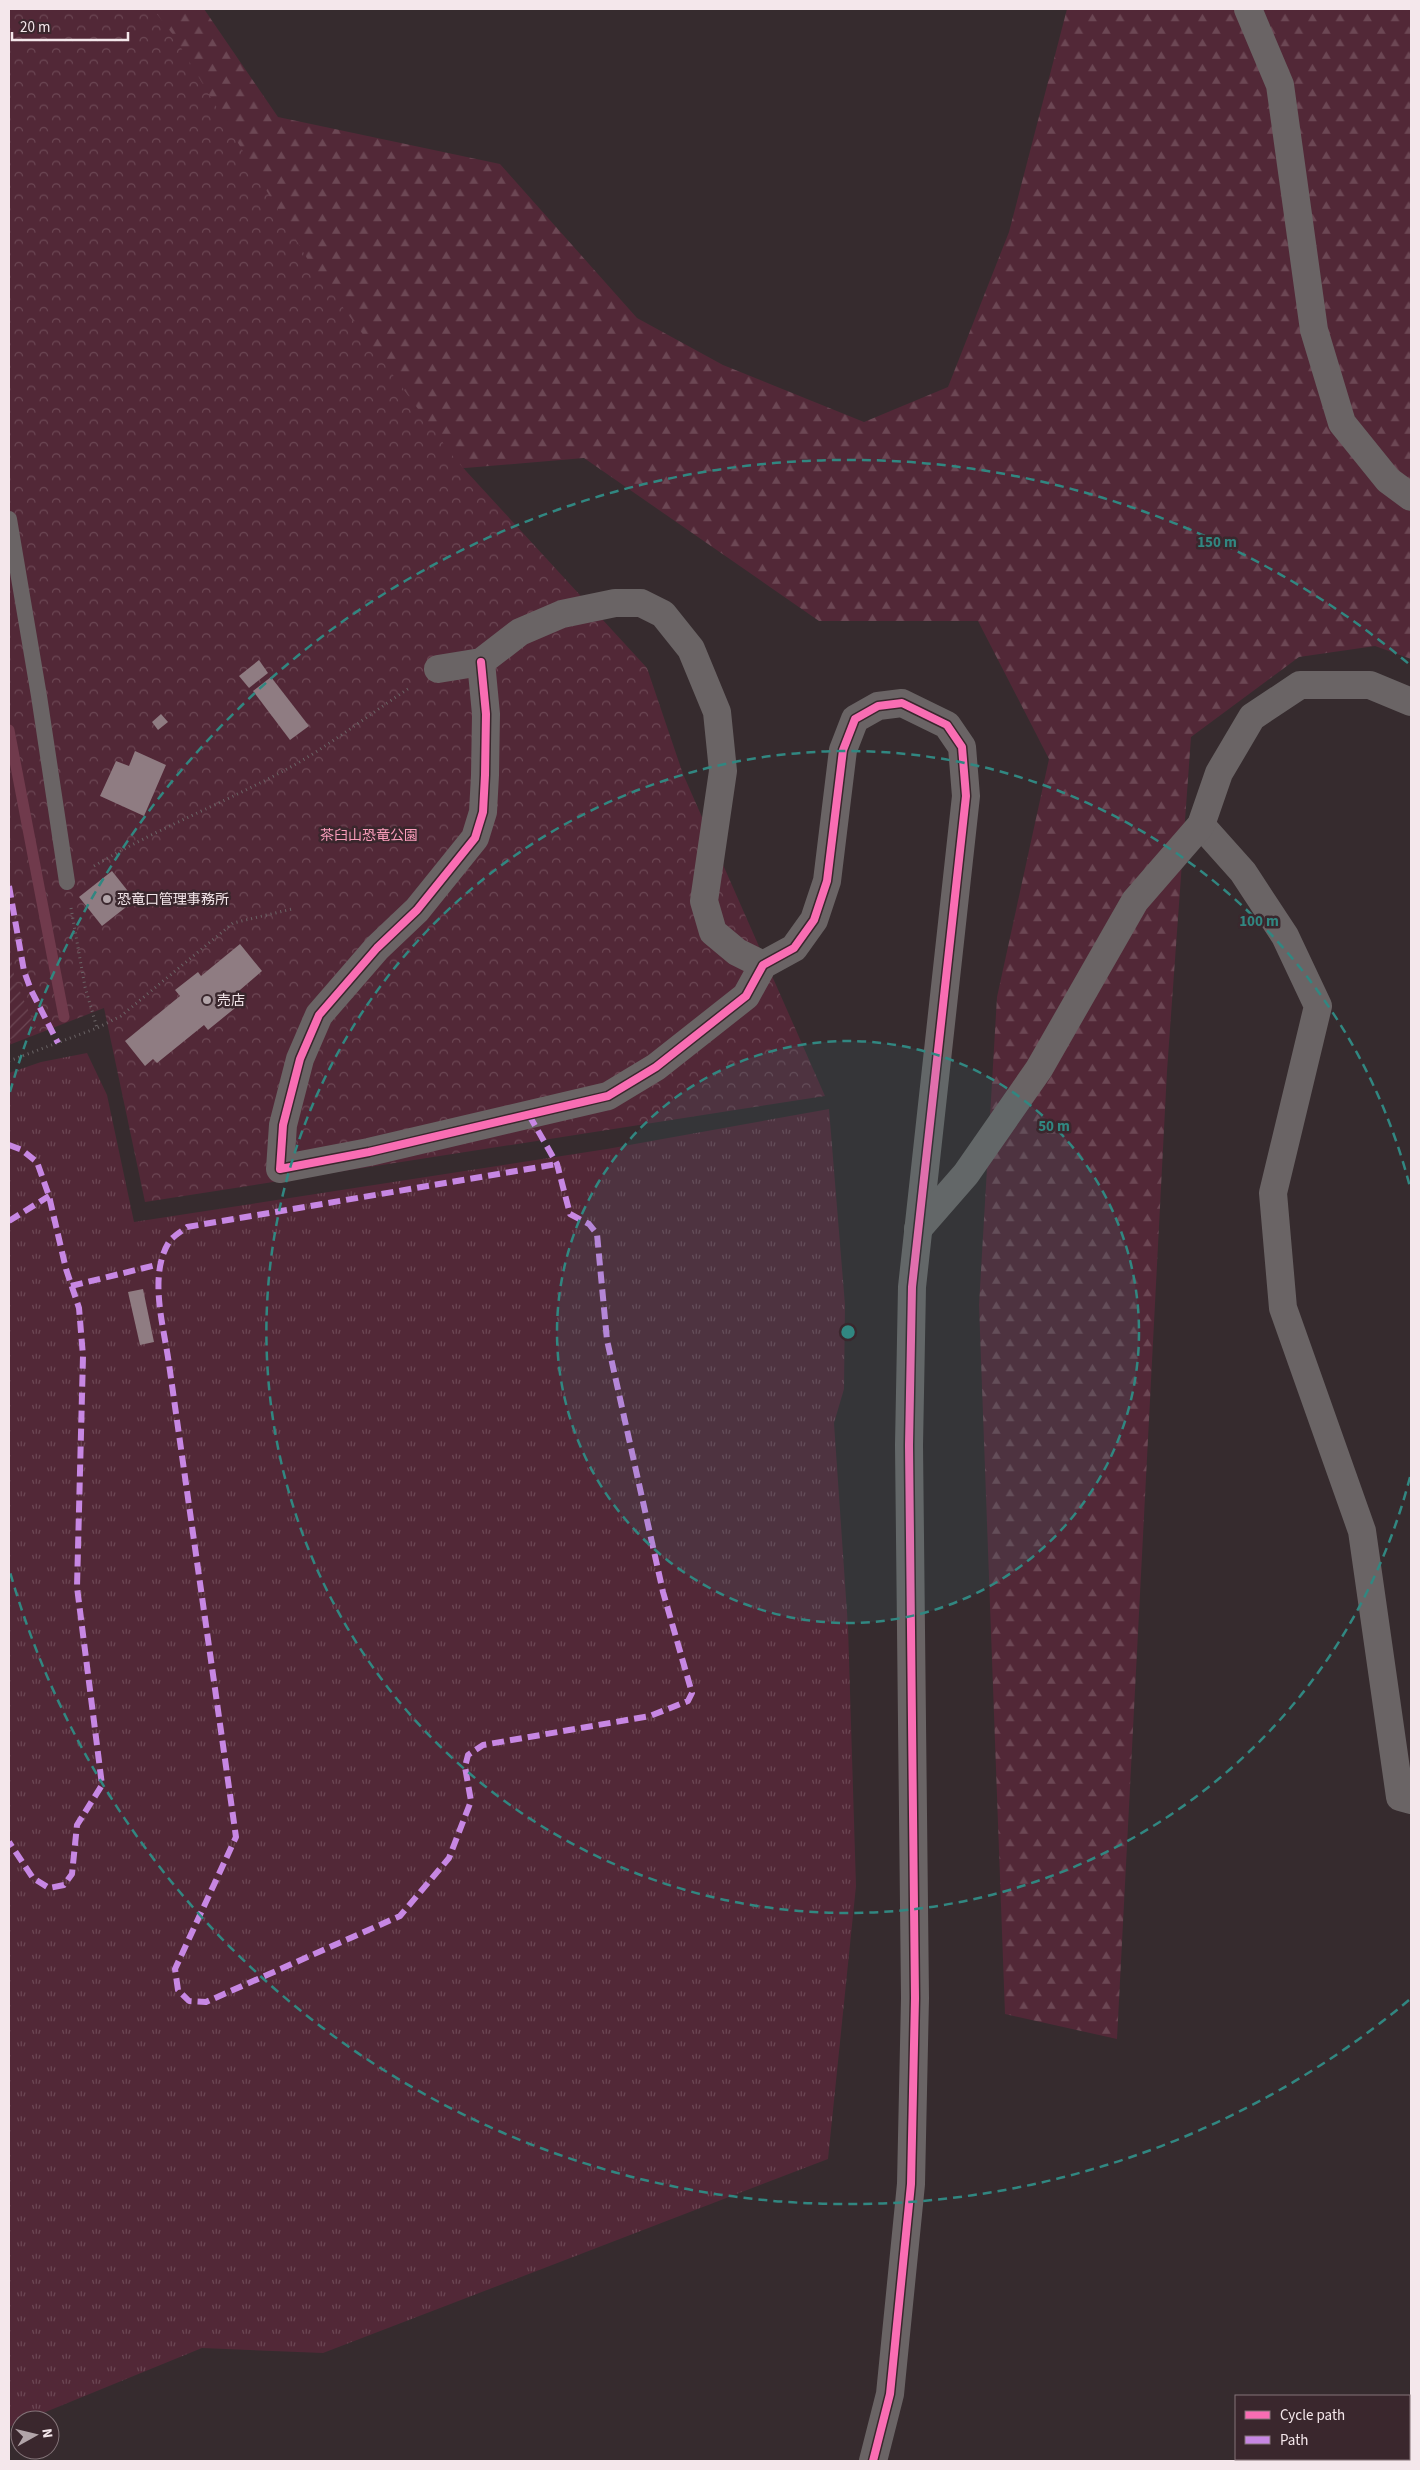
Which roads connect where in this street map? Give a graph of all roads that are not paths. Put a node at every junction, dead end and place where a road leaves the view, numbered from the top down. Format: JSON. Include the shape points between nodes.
{"nodes":[{"id":1,"x":1248,"y":9,"type":"edge"},
{"id":2,"x":1411,"y":497,"type":"edge"},
{"id":3,"x":9,"y":519,"type":"edge"},
{"id":4,"x":481,"y":662,"type":"junction"},
{"id":5,"x":438,"y":669,"type":"road end"},
{"id":6,"x":1411,"y":702,"type":"edge"},
{"id":7,"x":1201,"y":825,"type":"junction"},
{"id":8,"x":67,"y":882,"type":"road end"},
{"id":9,"x":763,"y":965,"type":"junction"},
{"id":10,"x":918,"y":1229,"type":"junction"},
{"id":11,"x":1411,"y":1800,"type":"edge"},
{"id":12,"x":872,"y":2461,"type":"edge"}],
"edges":[{"from":1,"to":2,"type":"street","via":[[1280,85],[1314,330],[1342,423],[1388,480]]},
{"from":3,"to":8,"type":"lane","via":[[40,696]]},
{"from":4,"to":5,"type":"street"},
{"from":4,"to":9,"type":"street","via":[[520,632],[562,614],[615,603],[641,603],[662,614],[691,649],[717,712],[723,771],[704,901],[713,932],[737,952]]},
{"from":4,"to":9,"type":"street","via":[[486,714],[485,775],[483,812],[475,838],[417,910],[377,948],[319,1015],[300,1058],[283,1125],[280,1168],[369,1152],[608,1096],[656,1067],[746,996]]},
{"from":6,"to":7,"type":"street","via":[[1370,685],[1300,685],[1252,717],[1218,773]]},
{"from":7,"to":10,"type":"street","via":[[1136,901],[1039,1069],[966,1174]]},
{"from":7,"to":11,"type":"street","via":[[1244,872],[1285,936],[1318,1006],[1273,1193],[1283,1308],[1362,1532],[1400,1797]]},
{"from":9,"to":10,"type":"street","via":[[794,948],[814,920],[827,881],[843,750],[854,720],[878,706],[902,703],[947,725],[962,747],[966,796]]},
{"from":10,"to":12,"type":"street","via":[[912,1287],[909,1445],[915,1998],[911,2184],[890,2394]]}]}
